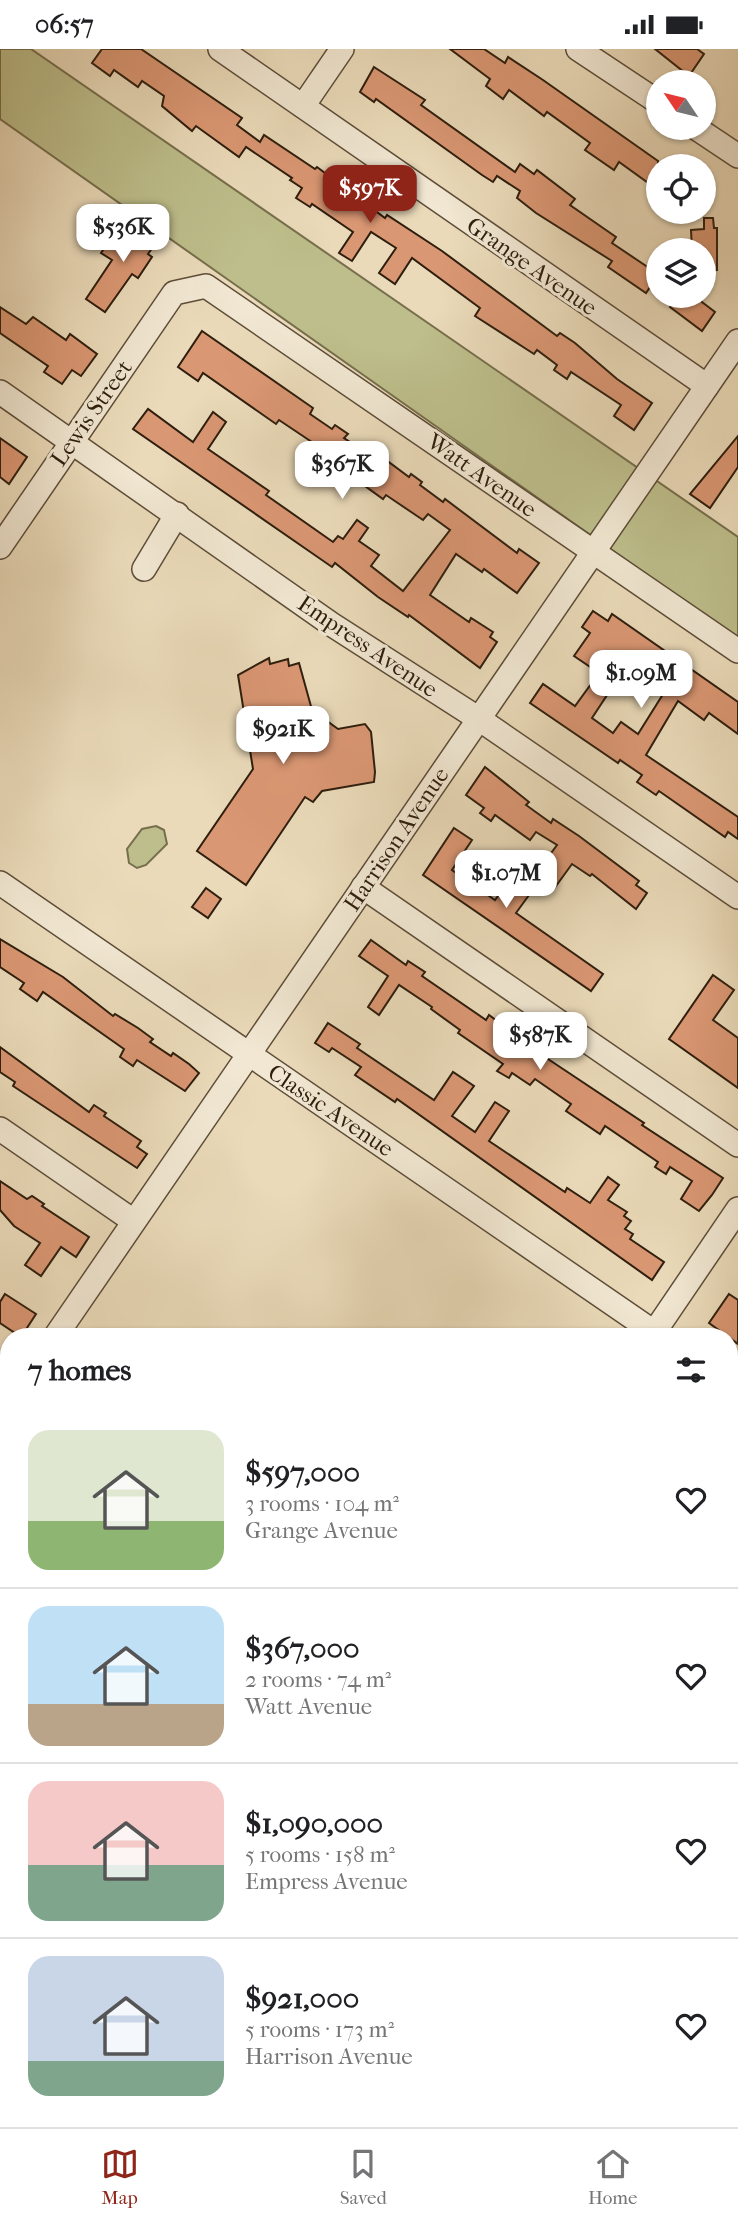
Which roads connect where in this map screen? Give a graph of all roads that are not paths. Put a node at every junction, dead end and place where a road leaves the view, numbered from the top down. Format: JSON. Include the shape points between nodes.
{"nodes":[{"id":1,"x":220,"y":49,"type":"edge"},
{"id":2,"x":342,"y":49,"type":"edge"},
{"id":3,"x":578,"y":49,"type":"edge"},
{"id":4,"x":646,"y":94,"type":"edge"},
{"id":5,"x":303,"y":106,"type":"junction"},
{"id":6,"x":714,"y":140,"type":"edge"},
{"id":7,"x":738,"y":156,"type":"edge"},
{"id":8,"x":188,"y":287,"type":"joint"},
{"id":9,"x":738,"y":341,"type":"edge"},
{"id":10,"x":707,"y":386,"type":"junction"},
{"id":11,"x":0,"y":392,"type":"edge"},
{"id":12,"x":71,"y":441,"type":"junction"},
{"id":13,"x":177,"y":514,"type":"junction"},
{"id":14,"x":0,"y":547,"type":"edge"},
{"id":15,"x":594,"y":553,"type":"junction"},
{"id":16,"x":144,"y":569,"type":"dead end"},
{"id":17,"x":738,"y":652,"type":"edge"},
{"id":18,"x":478,"y":719,"type":"junction"},
{"id":19,"x":0,"y":883,"type":"edge"},
{"id":20,"x":363,"y":887,"type":"junction"},
{"id":21,"x":738,"y":897,"type":"edge"},
{"id":22,"x":249,"y":1054,"type":"junction"},
{"id":23,"x":0,"y":1129,"type":"edge"},
{"id":24,"x":734,"y":1133,"type":"edge"},
{"id":25,"x":738,"y":1209,"type":"edge"},
{"id":26,"x":132,"y":1220,"type":"junction"},
{"id":27,"x":63,"y":1328,"type":"edge"},
{"id":28,"x":645,"y":1328,"type":"edge"},
{"id":29,"x":660,"y":1328,"type":"edge"}],
"edges":[{"from":1,"to":5,"type":"street","name":"Grange Avenue"},
{"from":2,"to":5,"type":"street"},
{"from":3,"to":4,"type":"street"},
{"from":5,"to":10,"type":"street","name":"Grange Avenue"},
{"from":6,"to":7,"type":"street"},
{"from":8,"to":12,"type":"street","name":"Lewis Street","via":[[174,293]]},
{"from":8,"to":15,"type":"street","name":"Watt Avenue","via":[[205,286]]},
{"from":9,"to":10,"type":"street","name":"Harrison Avenue"},
{"from":10,"to":15,"type":"street","name":"Harrison Avenue"},
{"from":11,"to":12,"type":"street","name":"Empress Avenue"},
{"from":12,"to":13,"type":"street","name":"Empress Avenue"},
{"from":12,"to":14,"type":"street","name":"Lewis Street"},
{"from":13,"to":16,"type":"street"},
{"from":13,"to":18,"type":"street","name":"Empress Avenue","via":[[331,624]]},
{"from":15,"to":17,"type":"street","name":"Watt Avenue"},
{"from":15,"to":18,"type":"street","name":"Harrison Avenue"},
{"from":18,"to":20,"type":"street","name":"Harrison Avenue"},
{"from":18,"to":21,"type":"street","name":"Empress Avenue"},
{"from":19,"to":22,"type":"street","name":"Classic Avenue"},
{"from":20,"to":22,"type":"street","name":"Harrison Avenue"},
{"from":20,"to":24,"type":"street"},
{"from":22,"to":26,"type":"street","name":"Harrison Avenue"},
{"from":22,"to":28,"type":"street","name":"Classic Avenue"},
{"from":23,"to":26,"type":"street"},
{"from":25,"to":29,"type":"street"},
{"from":26,"to":27,"type":"street","name":"Harrison Avenue"}]}
